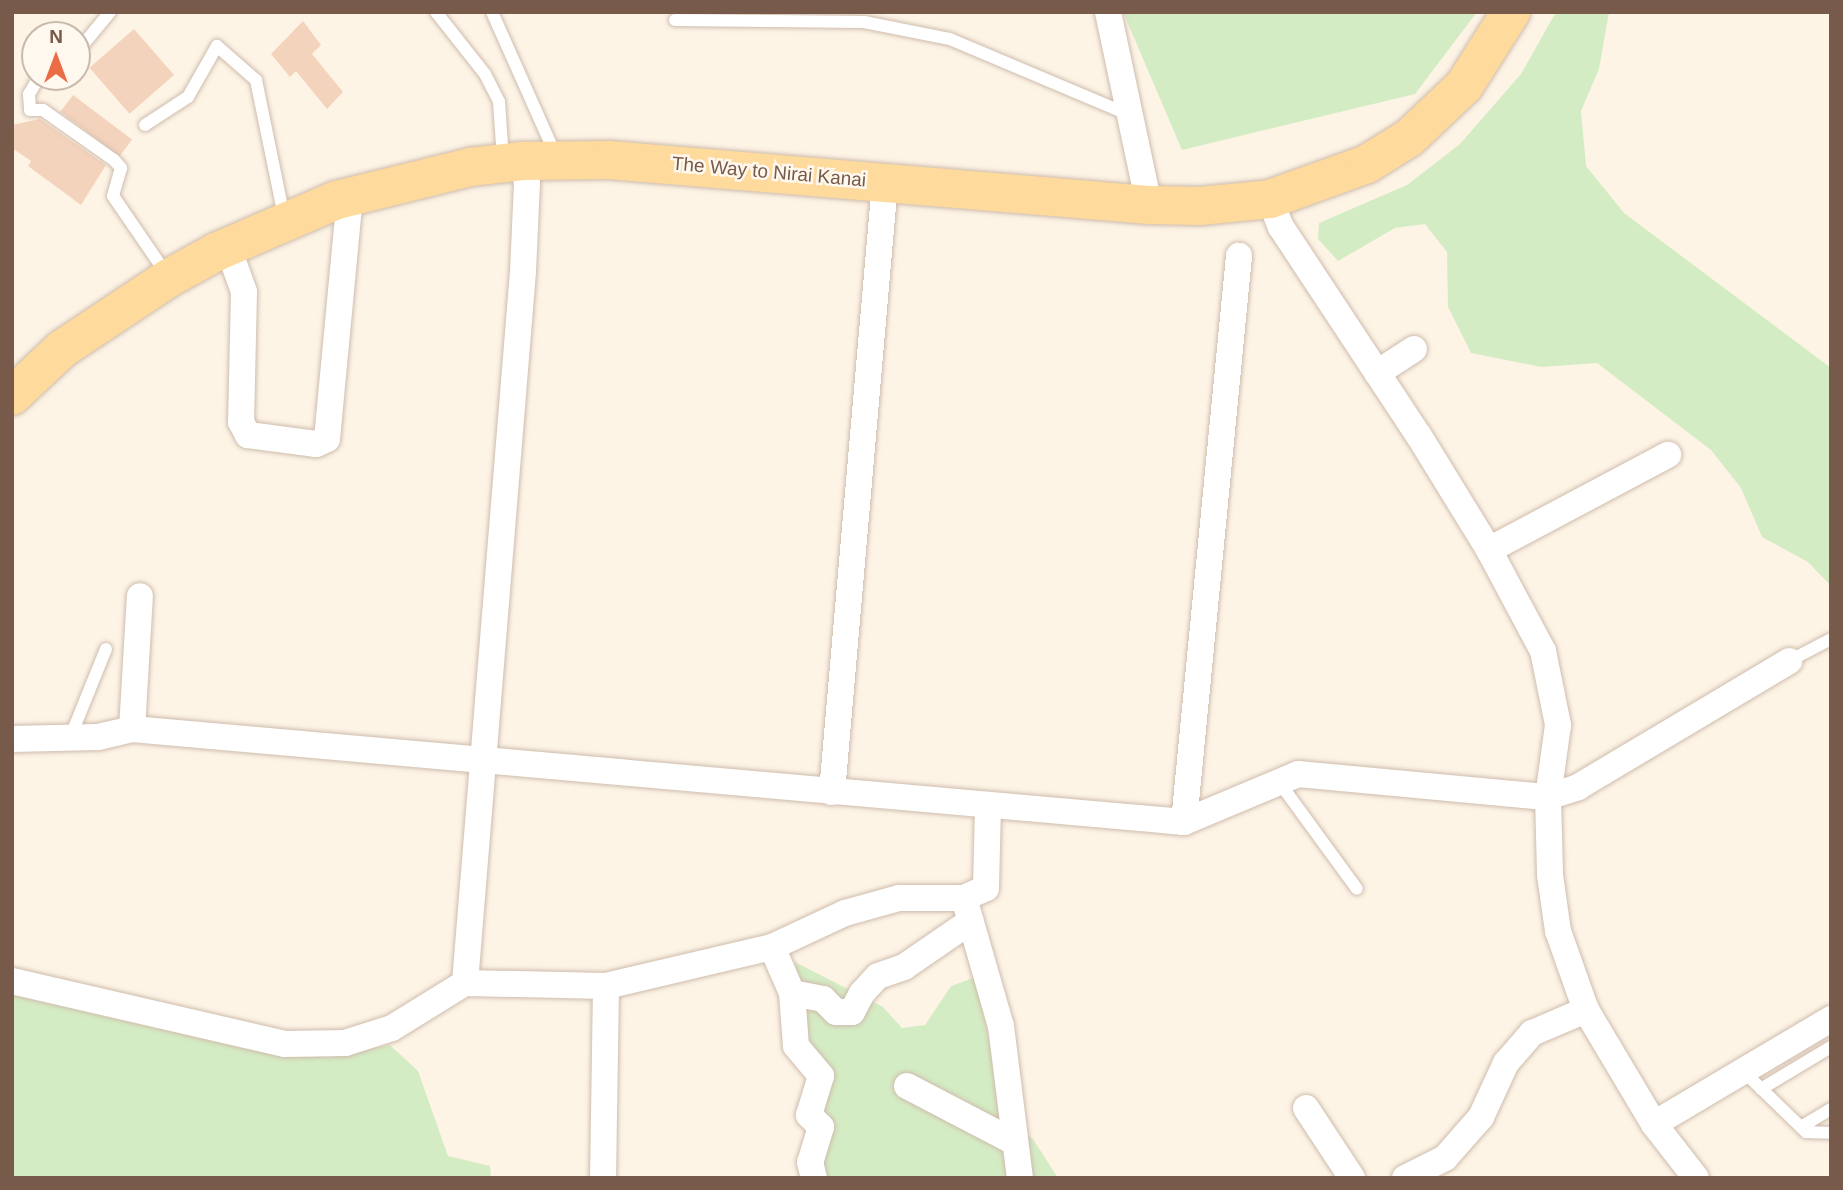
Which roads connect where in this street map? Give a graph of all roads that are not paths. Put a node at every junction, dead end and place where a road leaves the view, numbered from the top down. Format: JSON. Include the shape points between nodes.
{"nodes":[{"id":1,"x":110,"y":12,"type":"edge"},
{"id":2,"x":436,"y":12,"type":"edge"},
{"id":3,"x":492,"y":12,"type":"edge"},
{"id":4,"x":1108,"y":12,"type":"edge"},
{"id":5,"x":1511,"y":12,"type":"edge"},
{"id":6,"x":675,"y":20,"type":"dead end"},
{"id":7,"x":91,"y":35,"type":"edge"},
{"id":8,"x":31,"y":91,"type":"edge"},
{"id":9,"x":1130,"y":115,"type":"junction"},
{"id":10,"x":145,"y":125,"type":"dead end"},
{"id":11,"x":528,"y":161,"type":"junction"},
{"id":12,"x":885,"y":182,"type":"junction"},
{"id":13,"x":350,"y":197,"type":"junction"},
{"id":14,"x":1270,"y":199,"type":"junction"},
{"id":15,"x":1149,"y":205,"type":"junction"},
{"id":16,"x":285,"y":220,"type":"junction"},
{"id":17,"x":228,"y":247,"type":"junction"},
{"id":18,"x":1239,"y":256,"type":"dead end"},
{"id":19,"x":169,"y":278,"type":"junction"},
{"id":20,"x":1414,"y":349,"type":"dead end"},
{"id":21,"x":1377,"y":373,"type":"junction"},
{"id":22,"x":14,"y":391,"type":"edge"},
{"id":23,"x":1668,"y":455,"type":"dead end"},
{"id":24,"x":1489,"y":550,"type":"junction"},
{"id":25,"x":140,"y":596,"type":"dead end"},
{"id":26,"x":1831,"y":639,"type":"edge"},
{"id":27,"x":106,"y":649,"type":"dead end"},
{"id":28,"x":1789,"y":661,"type":"joint"},
{"id":29,"x":132,"y":729,"type":"junction"},
{"id":30,"x":70,"y":738,"type":"junction"},
{"id":31,"x":12,"y":739,"type":"edge"},
{"id":32,"x":480,"y":762,"type":"junction"},
{"id":33,"x":1279,"y":782,"type":"junction"},
{"id":34,"x":832,"y":792,"type":"junction"},
{"id":35,"x":1548,"y":797,"type":"junction"},
{"id":36,"x":988,"y":807,"type":"junction"},
{"id":37,"x":1184,"y":822,"type":"junction"},
{"id":38,"x":1357,"y":889,"type":"dead end"},
{"id":39,"x":967,"y":909,"type":"junction"},
{"id":40,"x":772,"y":947,"type":"junction"},
{"id":41,"x":12,"y":981,"type":"edge"},
{"id":42,"x":465,"y":983,"type":"junction"},
{"id":43,"x":606,"y":986,"type":"junction"},
{"id":44,"x":792,"y":993,"type":"junction"},
{"id":45,"x":1586,"y":1010,"type":"junction"},
{"id":46,"x":1831,"y":1018,"type":"edge"},
{"id":47,"x":1831,"y":1047,"type":"edge"},
{"id":48,"x":1752,"y":1080,"type":"junction"},
{"id":49,"x":907,"y":1086,"type":"dead end"},
{"id":50,"x":1306,"y":1108,"type":"dead end"},
{"id":51,"x":1831,"y":1109,"type":"edge"},
{"id":52,"x":1654,"y":1124,"type":"junction"},
{"id":53,"x":1801,"y":1127,"type":"junction"},
{"id":54,"x":1831,"y":1133,"type":"edge"},
{"id":55,"x":1014,"y":1142,"type":"junction"},
{"id":56,"x":603,"y":1178,"type":"edge"},
{"id":57,"x":814,"y":1178,"type":"edge"},
{"id":58,"x":1020,"y":1178,"type":"edge"},
{"id":59,"x":1352,"y":1178,"type":"edge"},
{"id":60,"x":1405,"y":1178,"type":"edge"},
{"id":61,"x":1696,"y":1178,"type":"edge"}],
"edges":[{"from":1,"to":7,"type":"lane"},
{"from":2,"to":11,"type":"lane","via":[[485,74]]},
{"from":3,"to":11,"type":"lane"},
{"from":4,"to":9,"type":"street"},
{"from":5,"to":14,"type":"main road","name":"The Way to Nirai Kanai","via":[[1464,86],[1409,138],[1334,179]]},
{"from":6,"to":9,"type":"lane","via":[[864,22],[950,39]]},
{"from":8,"to":19,"type":"lane","via":[[30,110],[43,110],[121,168],[113,196]]},
{"from":9,"to":15,"type":"street"},
{"from":10,"to":16,"type":"lane","via":[[188,97],[216,46],[256,80]]},
{"from":11,"to":12,"type":"main road","name":"The Way to Nirai Kanai","via":[[663,163]]},
{"from":11,"to":13,"type":"main road","name":"The Way to Nirai Kanai"},
{"from":11,"to":32,"type":"street","via":[[523,271]]},
{"from":12,"to":15,"type":"main road","name":"The Way to Nirai Kanai"},
{"from":12,"to":34,"type":"street"},
{"from":13,"to":16,"type":"main road","name":"The Way to Nirai Kanai"},
{"from":13,"to":17,"type":"street","via":[[327,439],[316,444],[248,435],[240,422],[244,292]]},
{"from":14,"to":15,"type":"main road","name":"The Way to Nirai Kanai","via":[[1200,206]]},
{"from":14,"to":21,"type":"street","via":[[1280,227]]},
{"from":16,"to":17,"type":"main road","name":"The Way to Nirai Kanai"},
{"from":17,"to":19,"type":"main road","name":"The Way to Nirai Kanai"},
{"from":18,"to":37,"type":"street"},
{"from":19,"to":22,"type":"main road","name":"The Way to Nirai Kanai","via":[[62,349]]},
{"from":20,"to":21,"type":"street"},
{"from":21,"to":24,"type":"street"},
{"from":23,"to":24,"type":"street"},
{"from":24,"to":35,"type":"street","via":[[1543,651],[1554,687],[1558,725]]},
{"from":25,"to":29,"type":"street"},
{"from":26,"to":28,"type":"lane"},
{"from":27,"to":30,"type":"lane"},
{"from":28,"to":35,"type":"street","via":[[1578,788]]},
{"from":29,"to":30,"type":"street"},
{"from":29,"to":32,"type":"street"},
{"from":30,"to":31,"type":"street"},
{"from":32,"to":34,"type":"street"},
{"from":32,"to":42,"type":"street"},
{"from":33,"to":35,"type":"street","via":[[1298,774]]},
{"from":33,"to":37,"type":"street"},
{"from":33,"to":38,"type":"lane"},
{"from":34,"to":36,"type":"street"},
{"from":35,"to":45,"type":"street","via":[[1550,875],[1558,931]]},
{"from":36,"to":37,"type":"street"},
{"from":36,"to":39,"type":"street","via":[[986,888]]},
{"from":39,"to":40,"type":"street","via":[[900,898],[845,913]]},
{"from":39,"to":44,"type":"street","via":[[904,967],[878,976],[852,1012],[836,1012],[823,999]]},
{"from":39,"to":55,"type":"street","via":[[1001,1026]]},
{"from":40,"to":43,"type":"street"},
{"from":40,"to":44,"type":"street"},
{"from":41,"to":42,"type":"street","via":[[285,1044],[345,1043],[392,1028]]},
{"from":42,"to":43,"type":"street"},
{"from":43,"to":56,"type":"street"},
{"from":44,"to":57,"type":"street","via":[[796,1046],[821,1076],[808,1115],[821,1126],[810,1163]]},
{"from":45,"to":52,"type":"street"},
{"from":45,"to":60,"type":"street","via":[[1532,1033],[1506,1063],[1481,1117],[1444,1158]]},
{"from":46,"to":48,"type":"street"},
{"from":47,"to":48,"type":"lane"},
{"from":48,"to":52,"type":"street"},
{"from":48,"to":53,"type":"lane"},
{"from":49,"to":55,"type":"street"},
{"from":50,"to":59,"type":"street"},
{"from":51,"to":53,"type":"lane"},
{"from":52,"to":61,"type":"street"},
{"from":53,"to":54,"type":"lane","via":[[1806,1132]]},
{"from":55,"to":58,"type":"street"}]}
